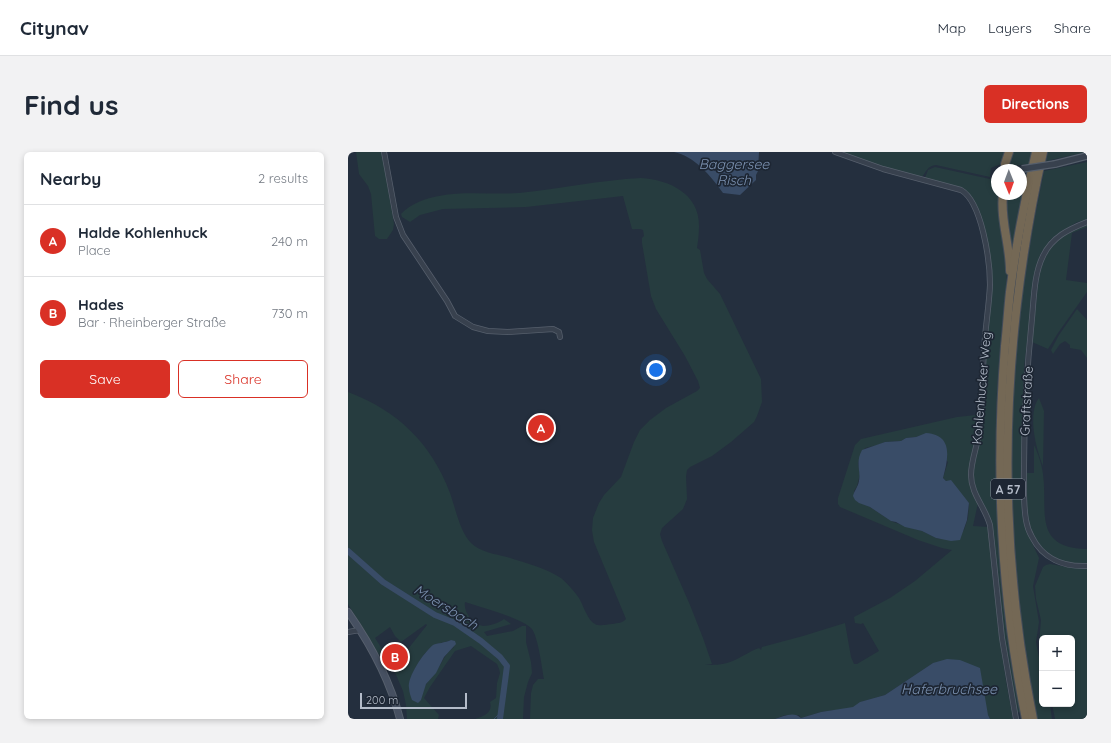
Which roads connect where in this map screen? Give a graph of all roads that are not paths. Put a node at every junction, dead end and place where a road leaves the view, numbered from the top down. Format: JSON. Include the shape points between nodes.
{"nodes":[{"id":1,"x":384,"y":152,"type":"edge"},
{"id":2,"x":835,"y":152,"type":"edge"},
{"id":3,"x":1009,"y":152,"type":"edge"},
{"id":4,"x":1036,"y":152,"type":"edge"},
{"id":5,"x":1043,"y":152,"type":"edge"},
{"id":6,"x":1087,"y":156,"type":"edge"},
{"id":7,"x":1005,"y":164,"type":"edge"},
{"id":8,"x":1027,"y":169,"type":"edge"},
{"id":9,"x":1003,"y":200,"type":"edge"},
{"id":10,"x":1087,"y":222,"type":"edge"},
{"id":11,"x":1008,"y":308,"type":"junction"},
{"id":12,"x":560,"y":337,"type":"dead end"},
{"id":13,"x":1087,"y":566,"type":"edge"},
{"id":14,"x":348,"y":612,"type":"edge"},
{"id":15,"x":360,"y":630,"type":"junction"},
{"id":16,"x":348,"y":632,"type":"edge"},
{"id":17,"x":400,"y":719,"type":"edge"},
{"id":18,"x":1016,"y":719,"type":"edge"},
{"id":19,"x":1026,"y":719,"type":"edge"},
{"id":20,"x":1033,"y":719,"type":"edge"}],
"edges":[{"from":1,"to":12,"type":"street","via":[[394,210],[402,235],[455,316],[472,327],[488,331],[553,329],[559,332]]},
{"from":2,"to":18,"type":"street","name":"Kohlenhucker Weg","via":[[883,169],[961,190],[972,201],[980,218],[989,262],[990,284],[980,426],[971,475],[974,492],[990,525],[1002,638]]},
{"from":3,"to":7,"type":"highway"},
{"from":4,"to":11,"type":"highway","number":"A 57","via":[[1022,217]]},
{"from":5,"to":20,"type":"highway","number":"A 57","via":[[1018,290],[1008,425],[1010,558],[1019,640]]},
{"from":6,"to":8,"type":"street","bridge":true},
{"from":9,"to":11,"type":"highway","via":[[1003,221],[1010,263]]},
{"from":10,"to":13,"type":"street","name":"Graftstraße","via":[[1064,232],[1054,240],[1045,251],[1038,267],[1027,367],[1024,458],[1026,517],[1034,541],[1057,562]]},
{"from":11,"to":19,"type":"highway","number":"A 57","via":[[1000,470],[1008,605]]},
{"from":14,"to":15,"type":"main road"},
{"from":15,"to":16,"type":"street"},
{"from":15,"to":17,"type":"main road","via":[[389,685]]}]}
